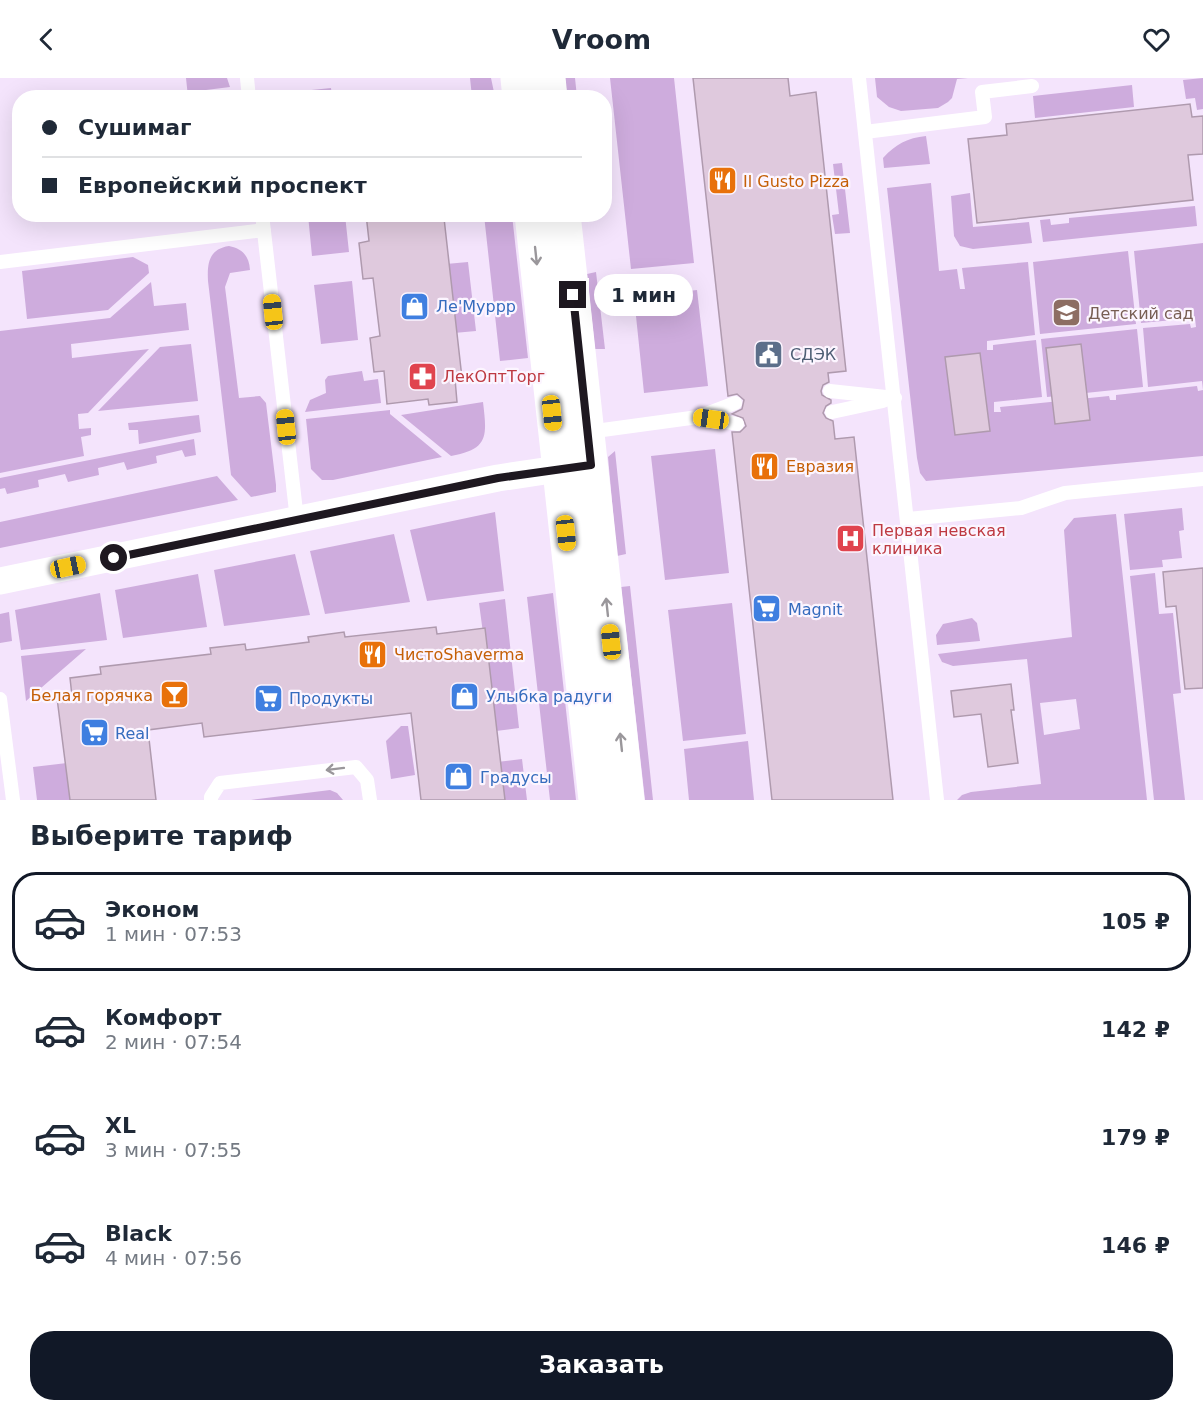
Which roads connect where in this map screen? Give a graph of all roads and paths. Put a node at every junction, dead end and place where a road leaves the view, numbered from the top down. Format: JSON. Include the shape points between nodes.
{"nodes":[{"id":1,"x":859,"y":78,"type":"edge"},
{"id":2,"x":1032,"y":86,"type":"dead end"},
{"id":3,"x":865,"y":132,"type":"junction"},
{"id":4,"x":263,"y":222,"type":"edge"},
{"id":5,"x":532,"y":222,"type":"edge"},
{"id":6,"x":564,"y":222,"type":"edge"},
{"id":7,"x":264,"y":230,"type":"junction"},
{"id":8,"x":0,"y":262,"type":"edge"},
{"id":9,"x":830,"y":391,"type":"dead end"},
{"id":10,"x":895,"y":398,"type":"junction"},
{"id":11,"x":735,"y":403,"type":"dead end"},
{"id":12,"x":832,"y":412,"type":"dead end"},
{"id":13,"x":699,"y":417,"type":"junction"},
{"id":14,"x":737,"y":424,"type":"dead end"},
{"id":15,"x":571,"y":433,"type":"junction"},
{"id":16,"x":591,"y":465,"type":"junction"},
{"id":17,"x":558,"y":470,"type":"junction"},
{"id":18,"x":1203,"y":479,"type":"edge"},
{"id":19,"x":908,"y":519,"type":"junction"},
{"id":20,"x":297,"y":520,"type":"junction"},
{"id":21,"x":0,"y":581,"type":"edge"},
{"id":22,"x":0,"y":699,"type":"edge"},
{"id":23,"x":12,"y":800,"type":"edge"},
{"id":24,"x":211,"y":800,"type":"edge"},
{"id":25,"x":370,"y":800,"type":"edge"},
{"id":26,"x":595,"y":800,"type":"edge"},
{"id":27,"x":628,"y":800,"type":"edge"},
{"id":28,"x":937,"y":800,"type":"edge"}],
"edges":[{"from":1,"to":3,"type":"lane"},
{"from":2,"to":3,"type":"lane","via":[[982,92],[985,117]]},
{"from":3,"to":10,"type":"lane"},
{"from":4,"to":7,"type":"lane"},
{"from":5,"to":15,"type":"street","one_way":true},
{"from":6,"to":15,"type":"street"},
{"from":7,"to":8,"type":"lane"},
{"from":7,"to":20,"type":"lane"},
{"from":9,"to":10,"type":"lane"},
{"from":10,"to":12,"type":"lane"},
{"from":10,"to":19,"type":"lane"},
{"from":11,"to":13,"type":"lane"},
{"from":13,"to":14,"type":"lane"},
{"from":13,"to":15,"type":"lane"},
{"from":15,"to":16,"type":"street"},
{"from":15,"to":17,"type":"street"},
{"from":16,"to":17,"type":"street"},
{"from":27,"to":16,"type":"street","one_way":true},
{"from":17,"to":20,"type":"street","via":[[498,478]]},
{"from":17,"to":26,"type":"street"},
{"from":18,"to":19,"type":"lane","via":[[1065,492],[1021,508]]},
{"from":19,"to":28,"type":"lane"},
{"from":20,"to":21,"type":"street"},
{"from":22,"to":23,"type":"lane"},
{"from":25,"to":24,"type":"lane","one_way":true,"via":[[367,780],[356,767],[220,783]]}]}
